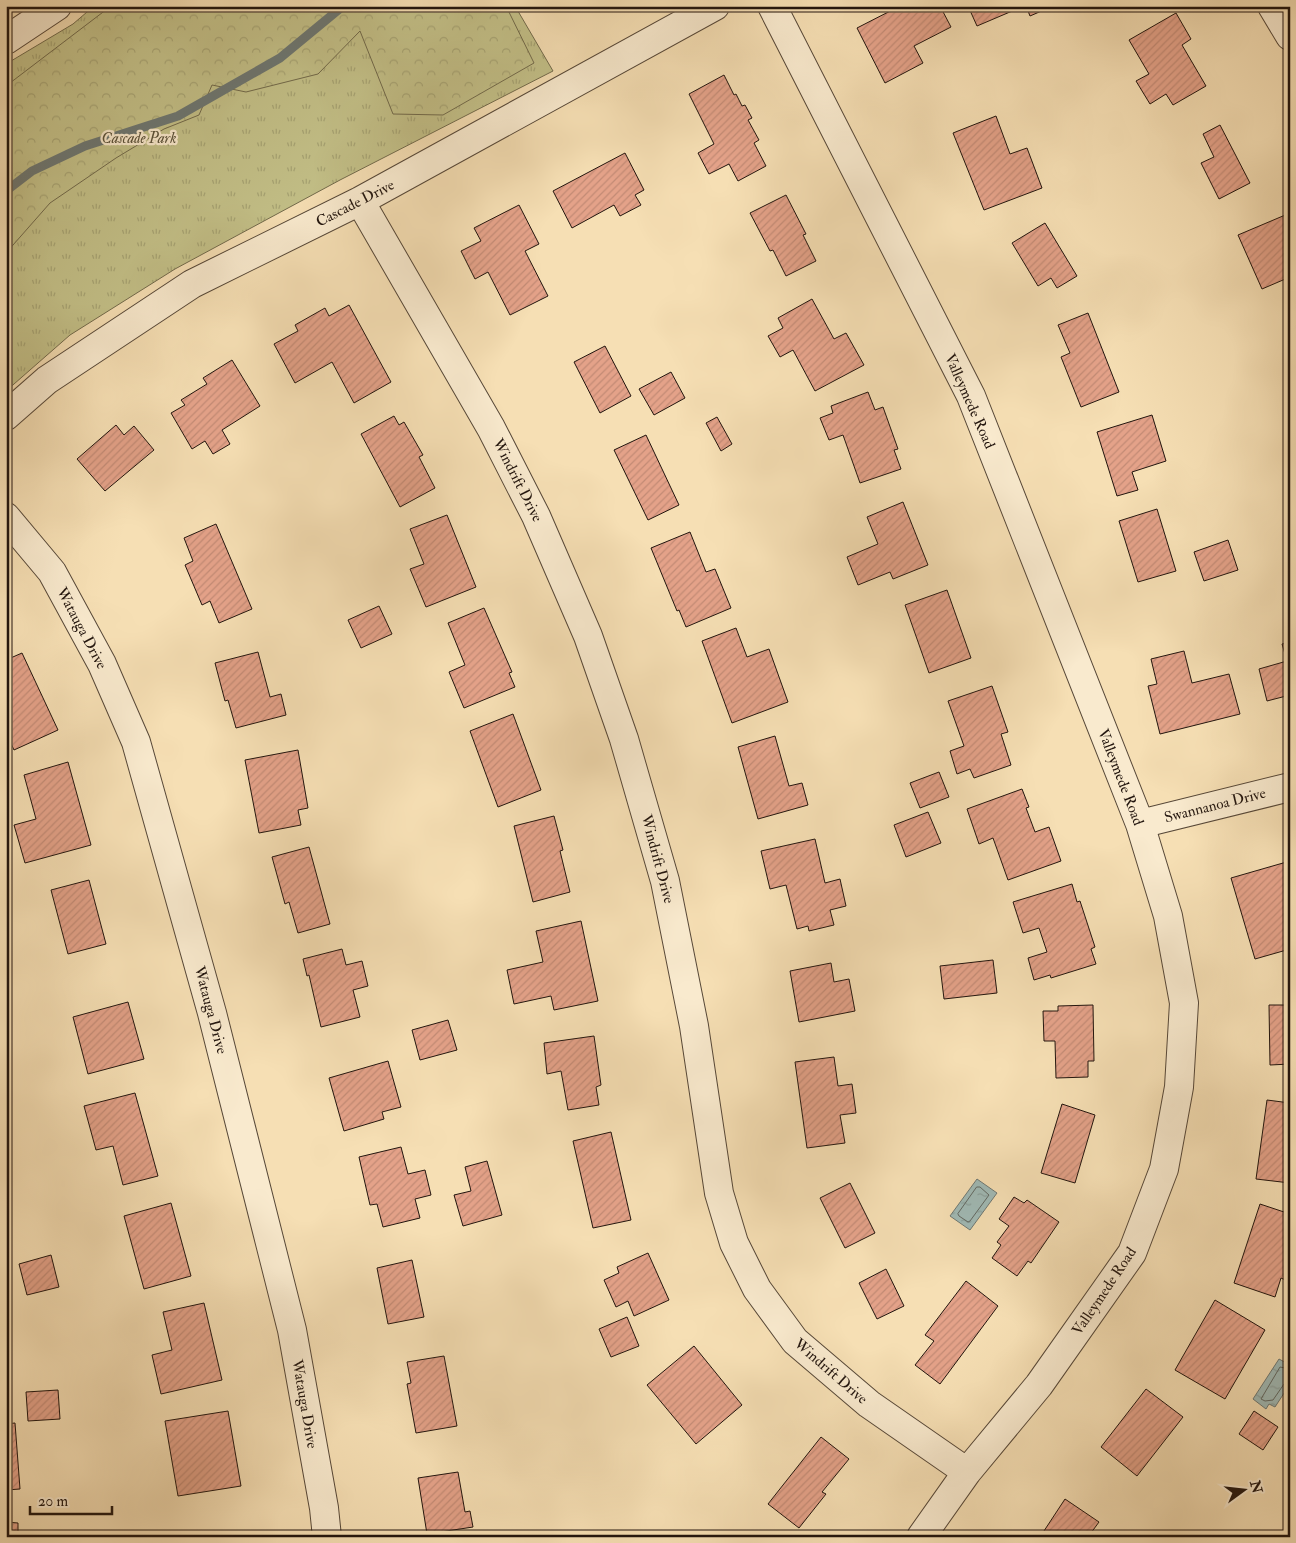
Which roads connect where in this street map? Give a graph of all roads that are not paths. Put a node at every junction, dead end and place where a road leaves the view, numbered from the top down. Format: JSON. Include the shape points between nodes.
{"nodes":[{"id":1,"x":57,"y":6,"type":"edge"},
{"id":2,"x":715,"y":6,"type":"edge"},
{"id":3,"x":772,"y":6,"type":"edge"},
{"id":4,"x":1272,"y":6,"type":"edge"},
{"id":5,"x":1290,"y":36,"type":"edge"},
{"id":6,"x":6,"y":40,"type":"edge"},
{"id":7,"x":360,"y":201,"type":"junction"},
{"id":8,"x":6,"y":416,"type":"edge"},
{"id":9,"x":6,"y":517,"type":"edge"},
{"id":10,"x":1290,"y":786,"type":"edge"},
{"id":11,"x":1140,"y":824,"type":"junction"},
{"id":12,"x":967,"y":1472,"type":"junction"},
{"id":13,"x":327,"y":1537,"type":"edge"},
{"id":14,"x":921,"y":1537,"type":"edge"}],
"edges":[{"from":1,"to":6,"type":"street"},
{"from":2,"to":7,"type":"street","name":"Cascade Drive"},
{"from":3,"to":11,"type":"street","name":"Valleymede Road","via":[[970,396]]},
{"from":4,"to":5,"type":"street"},
{"from":7,"to":8,"type":"street","name":"Cascade Drive","via":[[192,284],[47,380]]},
{"from":7,"to":12,"type":"street","name":"Windrift Drive","via":[[491,428],[536,516],[588,636],[624,739],[665,881],[694,1026],[719,1193],[734,1243],[757,1289],[795,1341],[869,1404]]},
{"from":9,"to":13,"type":"street","name":"Watauga Drive","via":[[52,572],[102,664],[136,742],[212,1013],[292,1330]]},
{"from":10,"to":11,"type":"street","name":"Swannanoa Drive"},
{"from":11,"to":12,"type":"street","name":"Valleymede Road","via":[[1168,916],[1184,1003],[1179,1087],[1164,1169],[1132,1253],[1039,1384]]},
{"from":12,"to":14,"type":"street","name":"Valleymede Road"}]}
